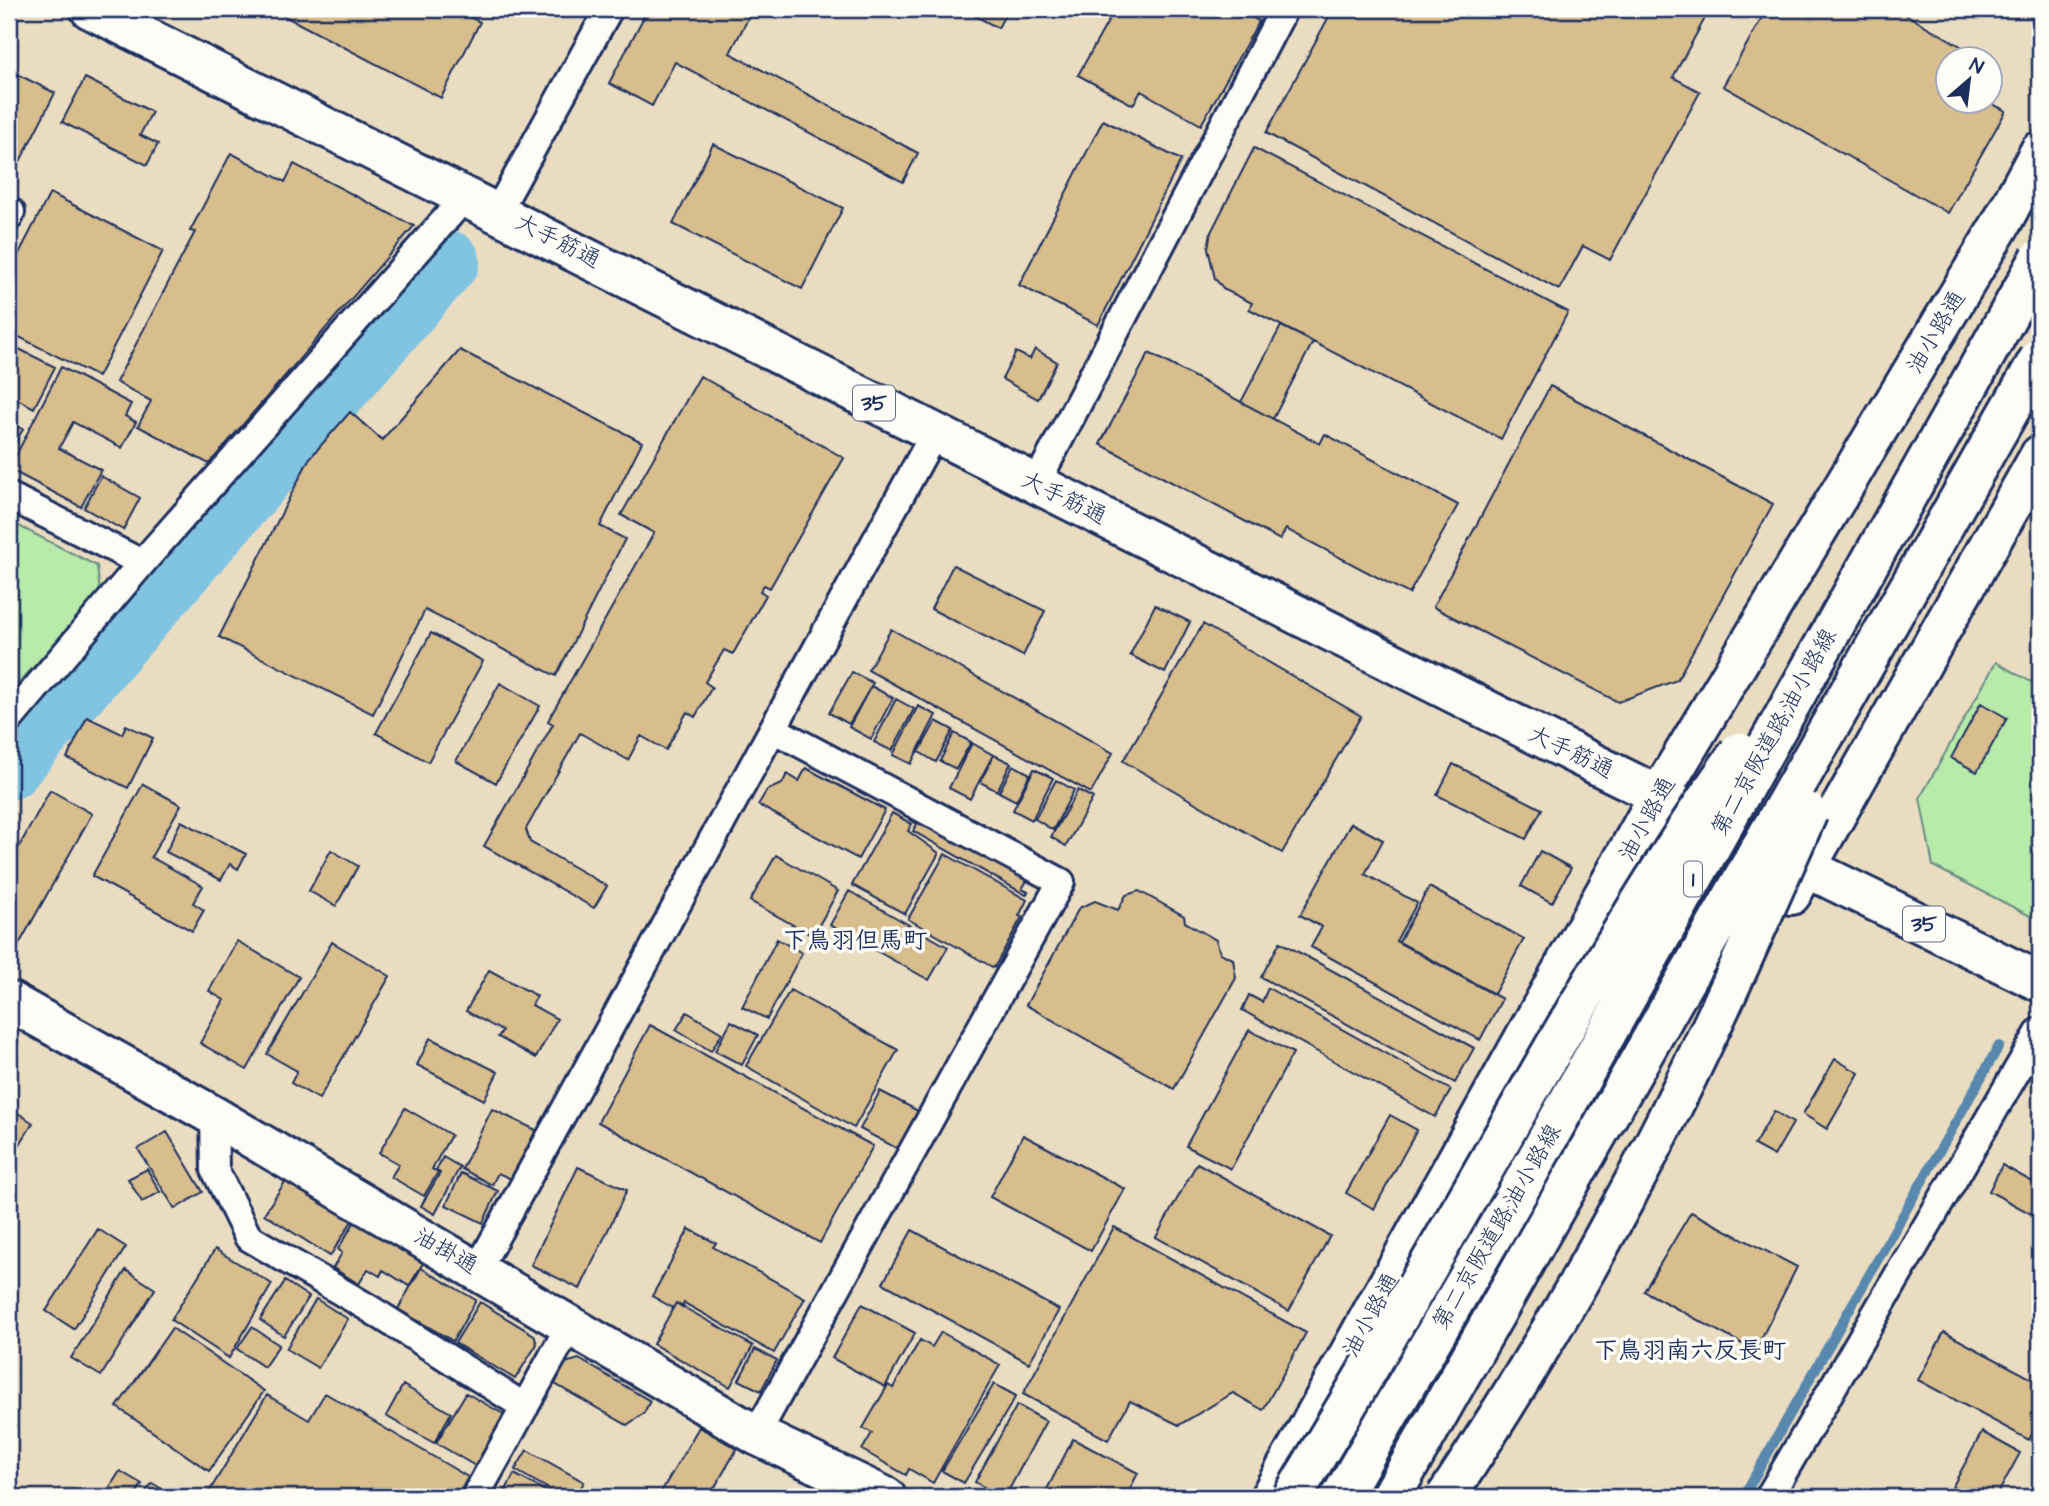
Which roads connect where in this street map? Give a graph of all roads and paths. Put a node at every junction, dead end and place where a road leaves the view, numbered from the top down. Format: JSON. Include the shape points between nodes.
{"nodes":[{"id":1,"x":90,"y":9,"type":"edge"},
{"id":2,"x":609,"y":9,"type":"edge"},
{"id":3,"x":1284,"y":9,"type":"edge"},
{"id":4,"x":2040,"y":151,"type":"edge"},
{"id":5,"x":482,"y":203,"type":"junction"},
{"id":6,"x":9,"y":211,"type":"edge"},
{"id":7,"x":9,"y":217,"type":"edge"},
{"id":8,"x":2040,"y":258,"type":"edge"},
{"id":9,"x":2040,"y":357,"type":"edge"},
{"id":10,"x":934,"y":434,"type":"junction"},
{"id":11,"x":2040,"y":455,"type":"edge"},
{"id":12,"x":1036,"y":484,"type":"junction"},
{"id":13,"x":9,"y":496,"type":"edge"},
{"id":14,"x":142,"y":563,"type":"junction"},
{"id":15,"x":1851,"y":594,"type":"junction"},
{"id":16,"x":1894,"y":618,"type":"junction"},
{"id":17,"x":9,"y":720,"type":"edge"},
{"id":18,"x":774,"y":729,"type":"junction"},
{"id":19,"x":1659,"y":795,"type":"junction"},
{"id":20,"x":1807,"y":867,"type":"junction"},
{"id":21,"x":2040,"y":982,"type":"edge"},
{"id":22,"x":9,"y":1001,"type":"edge"},
{"id":23,"x":2040,"y":1031,"type":"edge"},
{"id":24,"x":214,"y":1116,"type":"junction"},
{"id":25,"x":478,"y":1269,"type":"junction"},
{"id":26,"x":570,"y":1325,"type":"junction"},
{"id":27,"x":525,"y":1407,"type":"junction"},
{"id":28,"x":756,"y":1435,"type":"junction"},
{"id":29,"x":475,"y":1497,"type":"edge"},
{"id":30,"x":886,"y":1497,"type":"edge"},
{"id":31,"x":1270,"y":1497,"type":"edge"},
{"id":32,"x":1292,"y":1497,"type":"edge"},
{"id":33,"x":1341,"y":1497,"type":"edge"},
{"id":34,"x":1391,"y":1497,"type":"edge"},
{"id":35,"x":1446,"y":1497,"type":"edge"},
{"id":36,"x":1769,"y":1497,"type":"edge"}],
"edges":[{"from":1,"to":5,"type":"main road","name":"大手筋通","number":"35"},
{"from":2,"to":5,"type":"street"},
{"from":3,"to":12,"type":"street"},
{"from":4,"to":19,"type":"main road","name":"油小路通"},
{"from":5,"to":10,"type":"main road","name":"大手筋通","number":"35"},
{"from":5,"to":14,"type":"street"},
{"from":6,"to":7,"type":"street"},
{"from":8,"to":15,"type":"main road","name":"第二京阪道路;油小路線","number":"1","bridge":true},
{"from":9,"to":16,"type":"main road","name":"第二京阪道路;油小路線","number":"1","bridge":true},
{"from":10,"to":12,"type":"main road","name":"大手筋通","number":"35"},
{"from":10,"to":18,"type":"street"},
{"from":11,"to":20,"type":"main road"},
{"from":12,"to":19,"type":"main road","name":"大手筋通","number":"35"},
{"from":13,"to":14,"type":"street"},
{"from":14,"to":17,"type":"street"},
{"from":15,"to":32,"type":"main road","bridge":true,"via":[[1677,840]]},
{"from":15,"to":33,"type":"main road","name":"第二京阪道路;油小路線","number":"1","bridge":true,"via":[[1523,1183]]},
{"from":16,"to":34,"type":"main road","name":"第二京阪道路;油小路線","number":"1","bridge":true},
{"from":16,"to":35,"type":"main road","bridge":true,"via":[[1741,965],[1617,1215]]},
{"from":18,"to":25,"type":"street"},
{"from":18,"to":28,"type":"street","via":[[1061,882]]},
{"from":19,"to":20,"type":"main road","name":"大手筋通","number":"35"},
{"from":19,"to":31,"type":"main road","name":"油小路通"},
{"from":20,"to":21,"type":"main road","name":"大手筋通","number":"35"},
{"from":20,"to":35,"type":"main road","via":[[1524,1353]]},
{"from":22,"to":24,"type":"main road","name":"油掛通"},
{"from":23,"to":36,"type":"street"},
{"from":24,"to":25,"type":"main road","name":"油掛通"},
{"from":24,"to":27,"type":"street","via":[[215,1170],[248,1237]]},
{"from":25,"to":26,"type":"main road","name":"油掛通"},
{"from":26,"to":27,"type":"street"},
{"from":26,"to":28,"type":"main road","name":"油掛通"},
{"from":27,"to":29,"type":"street"},
{"from":28,"to":30,"type":"main road","name":"油掛通"}]}
